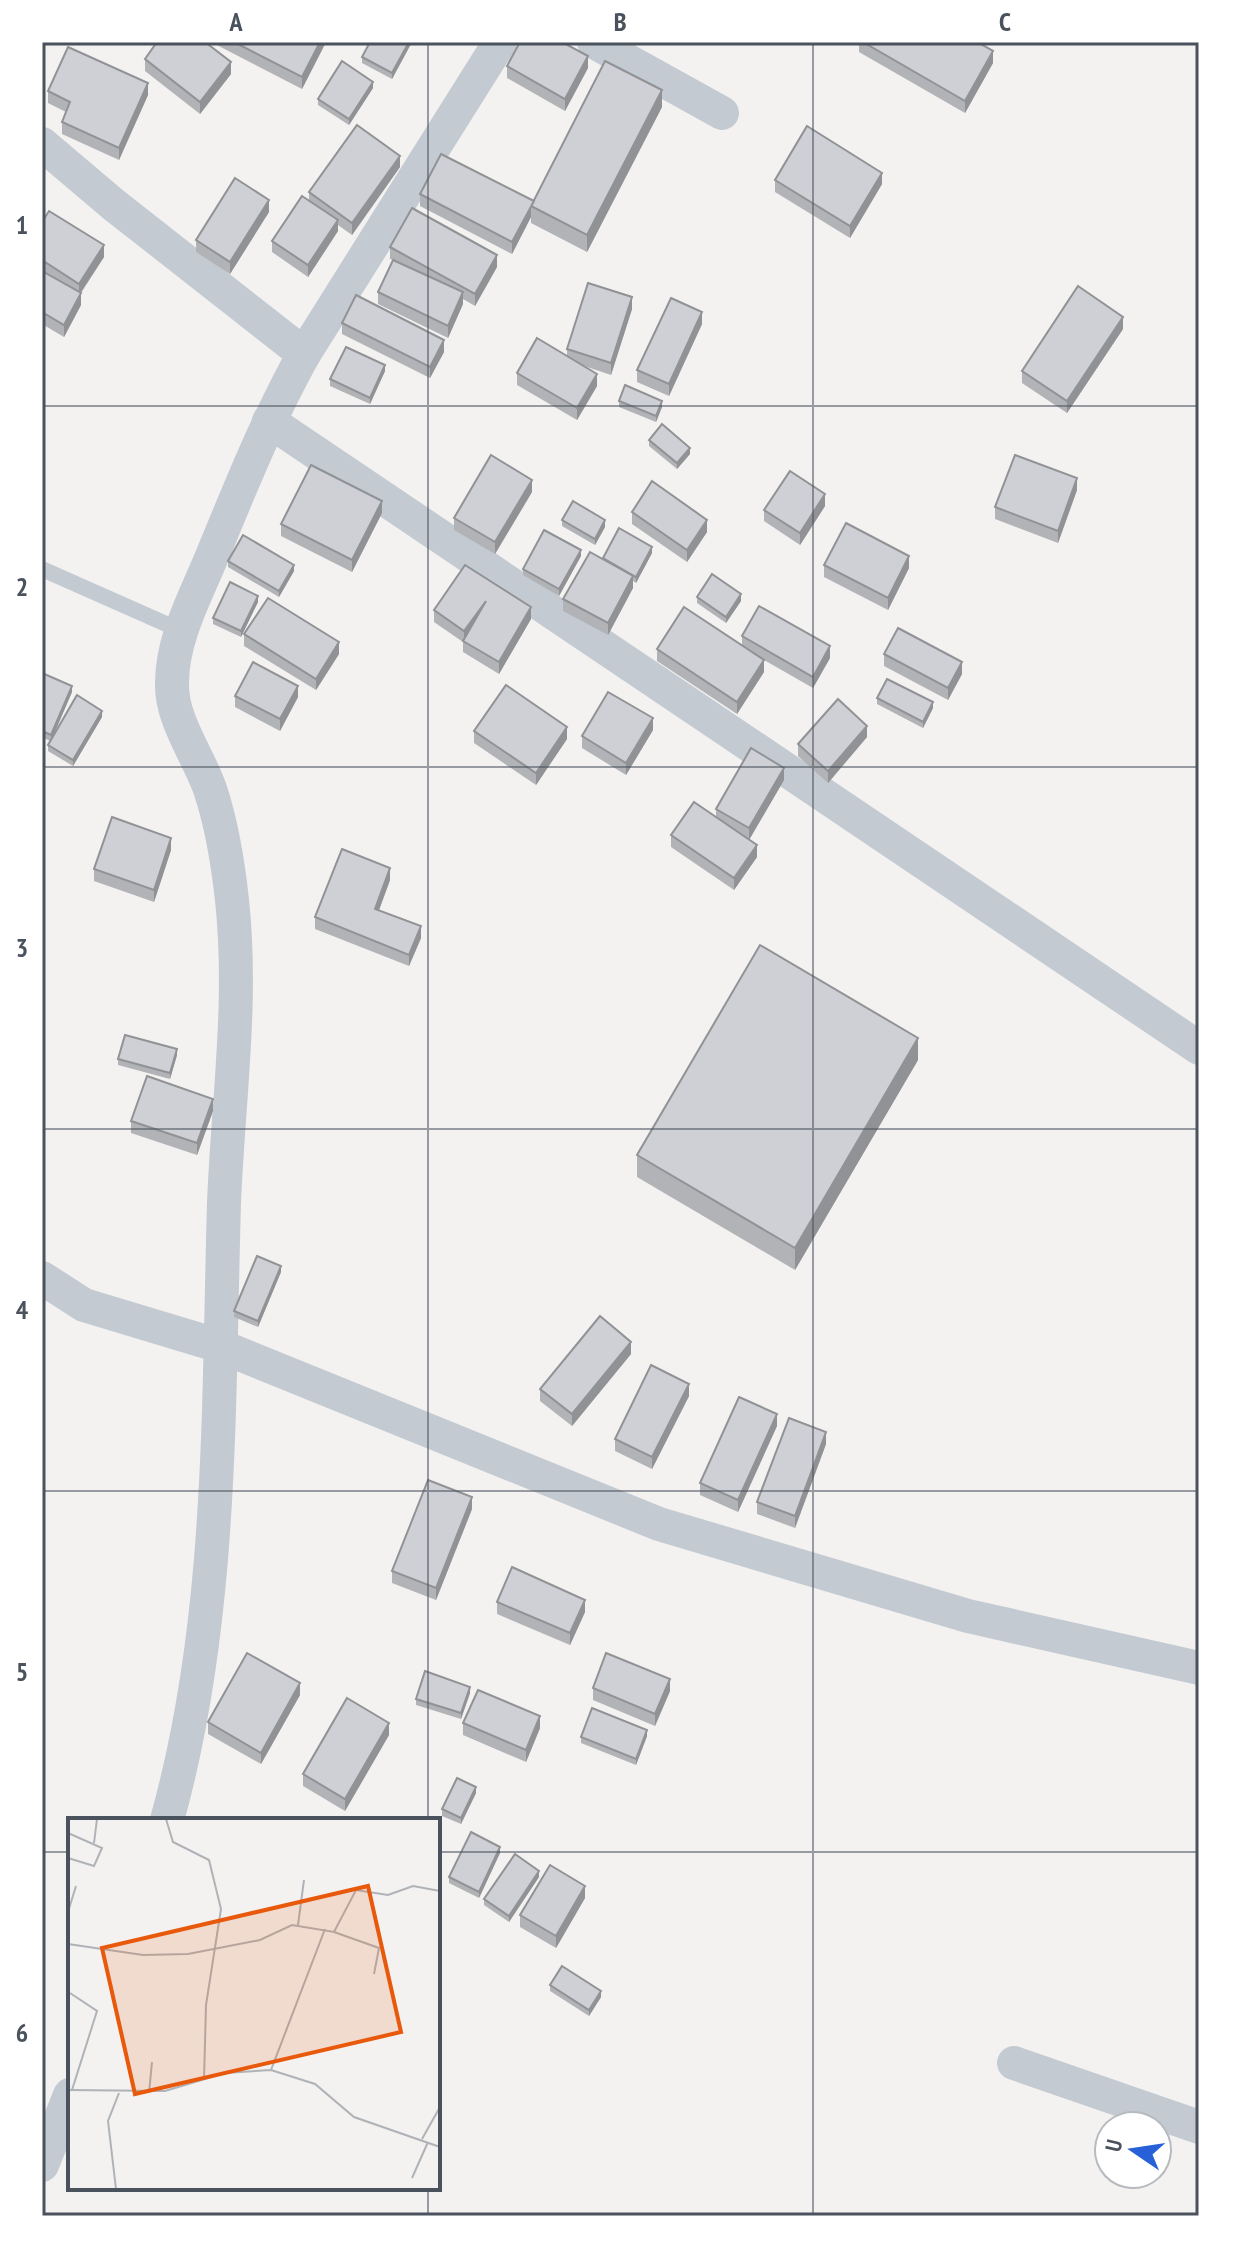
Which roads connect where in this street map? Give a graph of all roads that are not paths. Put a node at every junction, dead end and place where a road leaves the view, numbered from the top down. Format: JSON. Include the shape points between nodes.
{"nodes":[{"id":1,"x":500,"y":42,"type":"edge"},
{"id":2,"x":594,"y":42,"type":"edge"},
{"id":3,"x":722,"y":113,"type":"dead end"},
{"id":4,"x":42,"y":144,"type":"edge"},
{"id":5,"x":304,"y":354,"type":"junction"},
{"id":6,"x":269,"y":421,"type":"junction"},
{"id":7,"x":42,"y":569,"type":"edge"},
{"id":8,"x":182,"y":631,"type":"junction"},
{"id":9,"x":1199,"y":1048,"type":"edge"},
{"id":10,"x":42,"y":1278,"type":"edge"},
{"id":11,"x":220,"y":1346,"type":"junction"},
{"id":12,"x":1199,"y":1668,"type":"edge"},
{"id":13,"x":167,"y":1818,"type":"edge"},
{"id":14,"x":1014,"y":2063,"type":"dead end"},
{"id":15,"x":68,"y":2100,"type":"edge"},
{"id":16,"x":1199,"y":2127,"type":"edge"},
{"id":17,"x":42,"y":2165,"type":"edge"}],
"edges":[{"from":1,"to":5,"type":"street"},
{"from":2,"to":3,"type":"street"},
{"from":4,"to":5,"type":"street"},
{"from":5,"to":6,"type":"street"},
{"from":6,"to":8,"type":"street"},
{"from":6,"to":9,"type":"street"},
{"from":7,"to":8,"type":"lane"},
{"from":8,"to":11,"type":"street","via":[[171,684],[221,824],[237,969]]},
{"from":10,"to":11,"type":"street","via":[[84,1305]]},
{"from":11,"to":12,"type":"street","via":[[659,1524],[968,1616]]},
{"from":11,"to":13,"type":"street","via":[[212,1576]]},
{"from":14,"to":16,"type":"street"},
{"from":15,"to":17,"type":"street"}]}
